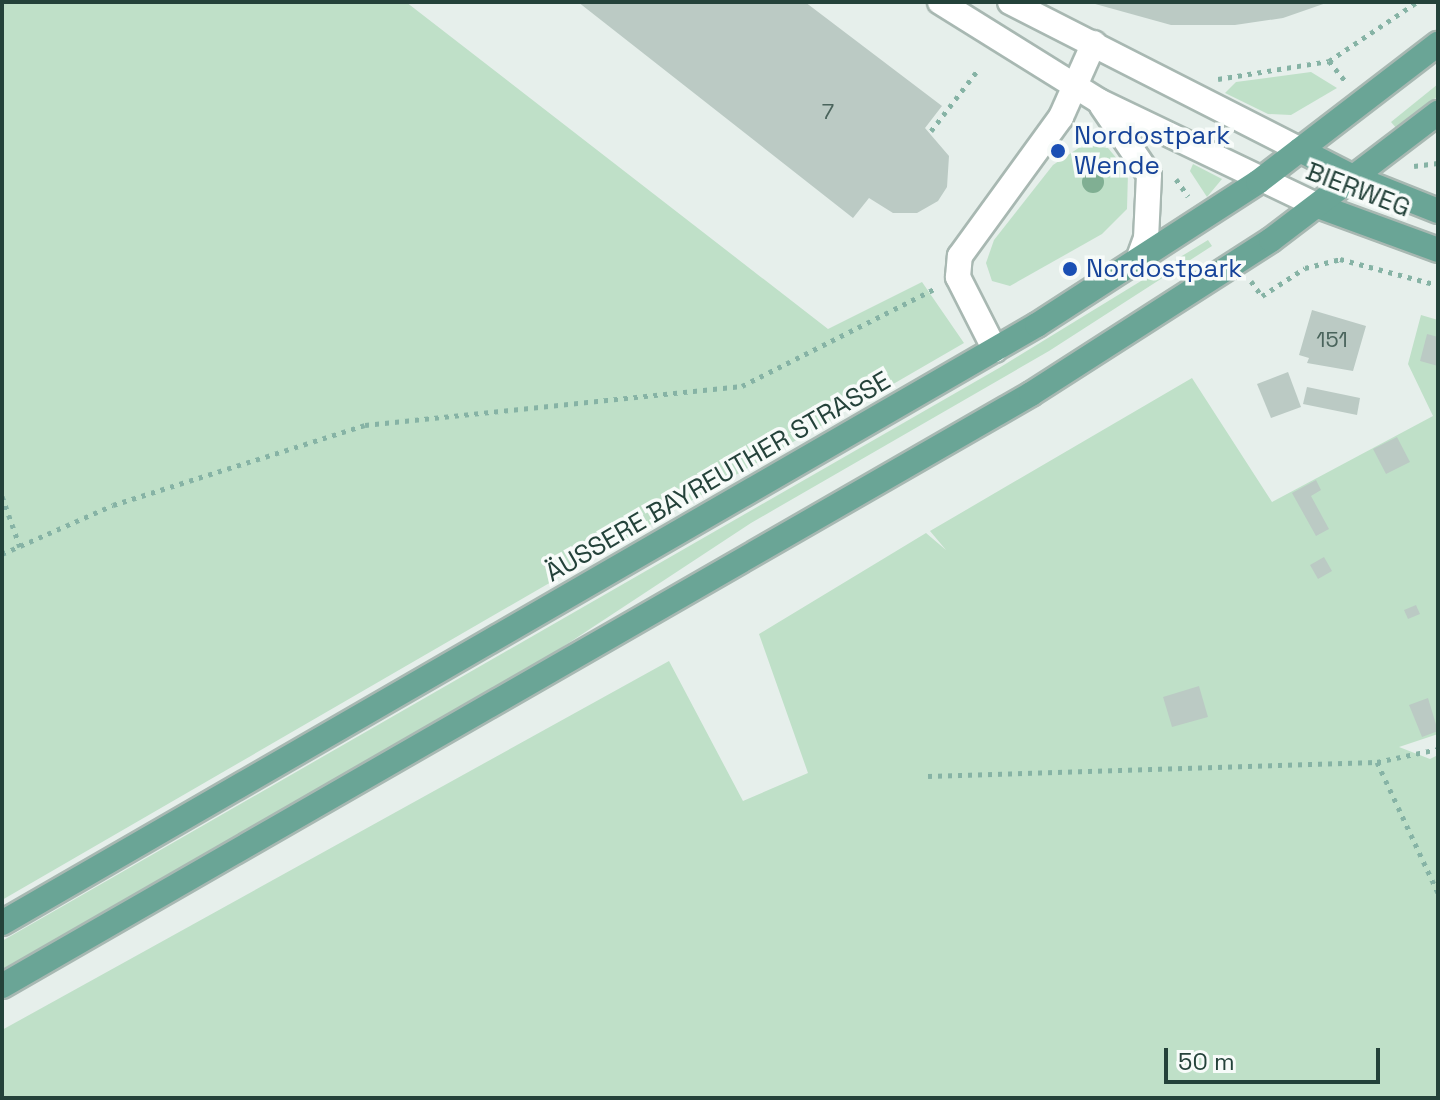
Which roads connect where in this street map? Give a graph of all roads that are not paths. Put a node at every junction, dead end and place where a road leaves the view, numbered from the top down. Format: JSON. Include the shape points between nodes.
{"nodes":[{"id":1,"x":940,"y":2,"type":"edge"},
{"id":2,"x":1010,"y":2,"type":"edge"},
{"id":3,"x":1094,"y":43,"type":"junction"},
{"id":4,"x":1438,"y":44,"type":"edge"},
{"id":5,"x":1077,"y":88,"type":"junction"},
{"id":6,"x":1099,"y":101,"type":"junction"},
{"id":7,"x":1438,"y":113,"type":"edge"},
{"id":8,"x":1300,"y":150,"type":"junction"},
{"id":9,"x":1355,"y":178,"type":"junction"},
{"id":10,"x":1258,"y":182,"type":"junction"},
{"id":11,"x":1318,"y":206,"type":"junction"},
{"id":12,"x":1438,"y":211,"type":"edge"},
{"id":13,"x":1438,"y":250,"type":"edge"},
{"id":14,"x":1137,"y":263,"type":"junction"},
{"id":15,"x":995,"y":350,"type":"junction"},
{"id":16,"x":2,"y":923,"type":"edge"},
{"id":17,"x":2,"y":986,"type":"edge"}],
"edges":[{"from":1,"to":5,"type":"street","name":"BIERWEG"},
{"from":2,"to":3,"type":"street"},
{"from":3,"to":5,"type":"street"},
{"from":3,"to":8,"type":"street"},
{"from":4,"to":8,"type":"main road","name":"ÄUSSERE BAYREUTHER STRASSE"},
{"from":5,"to":6,"type":"street","name":"BIERWEG"},
{"from":5,"to":15,"type":"street","via":[[960,256],[958,277]]},
{"from":6,"to":10,"type":"street","name":"BIERWEG"},
{"from":6,"to":14,"type":"street","via":[[1149,175],[1146,238]]},
{"from":7,"to":9,"type":"main road"},
{"from":8,"to":9,"type":"main road","name":"BIERWEG"},
{"from":8,"to":10,"type":"main road","name":"ÄUSSERE BAYREUTHER STRASSE"},
{"from":9,"to":11,"type":"main road"},
{"from":9,"to":12,"type":"main road","name":"BIERWEG"},
{"from":10,"to":11,"type":"street","name":"BIERWEG"},
{"from":10,"to":14,"type":"main road","name":"ÄUSSERE BAYREUTHER STRASSE"},
{"from":11,"to":13,"type":"main road","name":"BIERWEG"},
{"from":11,"to":17,"type":"main road","via":[[1031,394]]},
{"from":14,"to":15,"type":"main road","name":"ÄUSSERE BAYREUTHER STRASSE"},
{"from":15,"to":16,"type":"main road","name":"ÄUSSERE BAYREUTHER STRASSE"}]}
